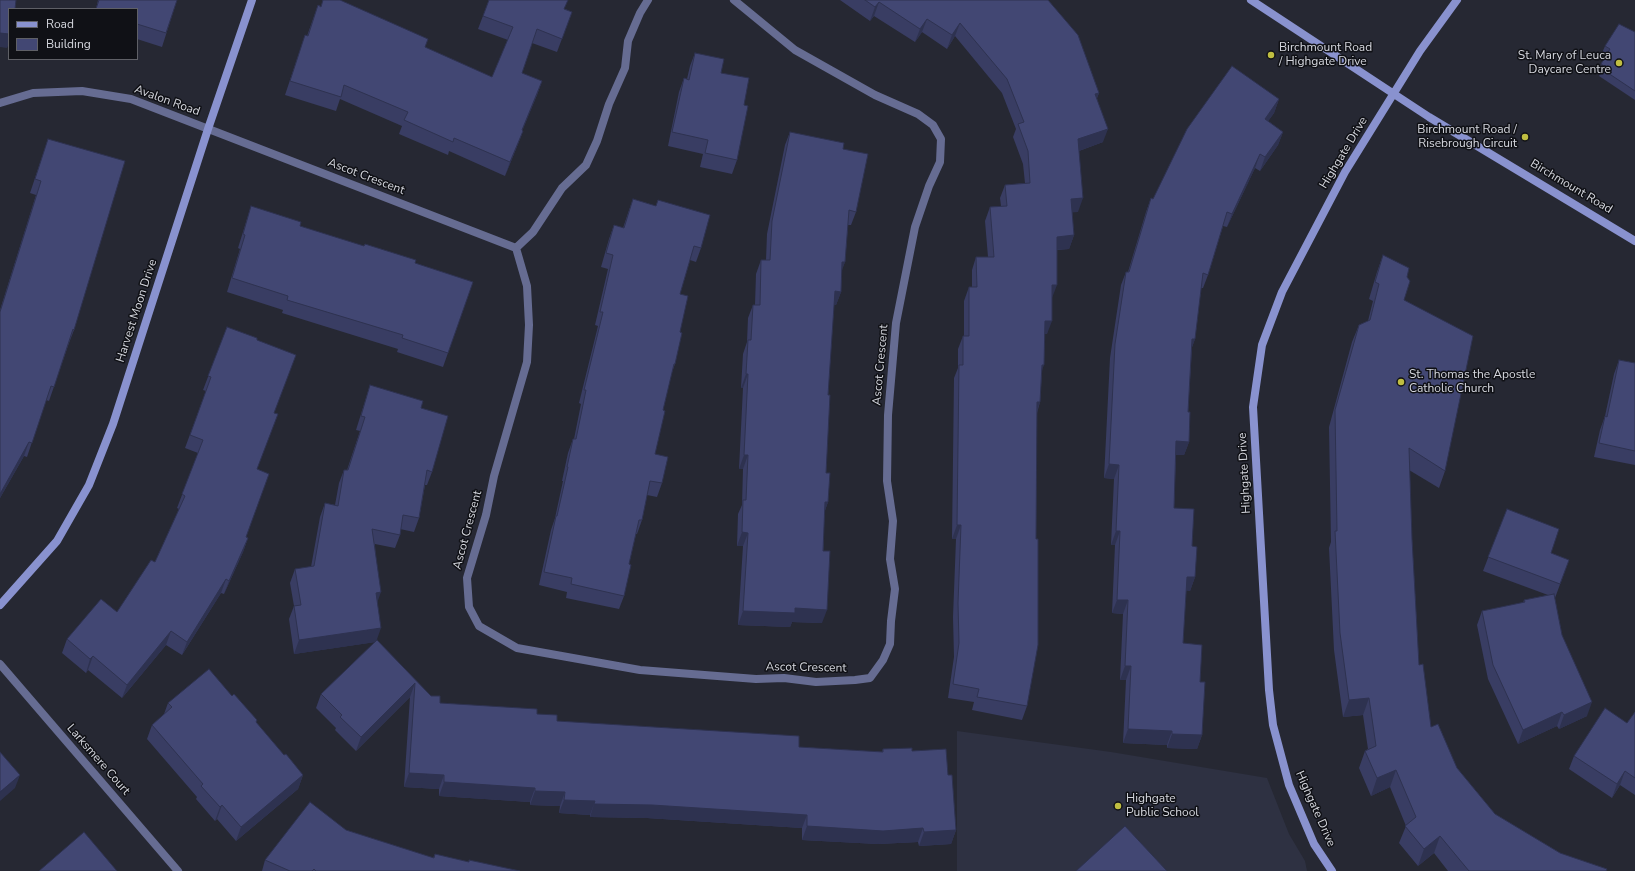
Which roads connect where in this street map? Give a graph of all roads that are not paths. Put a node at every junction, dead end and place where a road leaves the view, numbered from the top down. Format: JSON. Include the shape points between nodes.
{"nodes":[{"id":1,"x":252,"y":0,"type":"edge"},
{"id":2,"x":648,"y":0,"type":"edge"},
{"id":3,"x":734,"y":0,"type":"edge"},
{"id":4,"x":1251,"y":0,"type":"edge"},
{"id":5,"x":1457,"y":0,"type":"edge"},
{"id":6,"x":1393,"y":94,"type":"junction"},
{"id":7,"x":0,"y":103,"type":"edge"},
{"id":8,"x":208,"y":128,"type":"junction"},
{"id":9,"x":1635,"y":241,"type":"edge"},
{"id":10,"x":516,"y":248,"type":"junction"},
{"id":11,"x":0,"y":605,"type":"edge"},
{"id":12,"x":0,"y":664,"type":"edge"},
{"id":13,"x":178,"y":871,"type":"edge"},
{"id":14,"x":1332,"y":871,"type":"edge"}],
"edges":[{"from":1,"to":8,"type":"street","name":"Harvest Moon Drive"},
{"from":2,"to":10,"type":"street","via":[[628,41],[625,68],[586,165],[562,188],[533,232]]},
{"from":3,"to":10,"type":"street","name":"Ascot Crescent","via":[[795,50],[875,95],[918,114],[932,125],[941,139],[940,162],[915,227],[896,323],[888,415],[887,481],[893,521],[890,559],[895,589],[890,644],[883,660],[870,678],[816,682],[640,670],[517,648],[479,626],[468,607],[467,578],[527,362],[527,286]]},
{"from":4,"to":6,"type":"street","name":"Birchmount Road"},
{"from":5,"to":6,"type":"street","name":"Highgate Drive"},
{"from":6,"to":9,"type":"street","name":"Birchmount Road"},
{"from":6,"to":14,"type":"street","name":"Highgate Drive","via":[[1345,172],[1282,292],[1262,345],[1253,408],[1273,725],[1289,785],[1314,844]]},
{"from":7,"to":8,"type":"street","name":"Avalon Road","via":[[33,93],[82,91],[131,99]]},
{"from":8,"to":10,"type":"street","name":"Ascot Crescent"},
{"from":8,"to":11,"type":"street","name":"Harvest Moon Drive","via":[[113,424],[89,485],[57,541]]},
{"from":12,"to":13,"type":"street","name":"Larksmere Court"}]}
